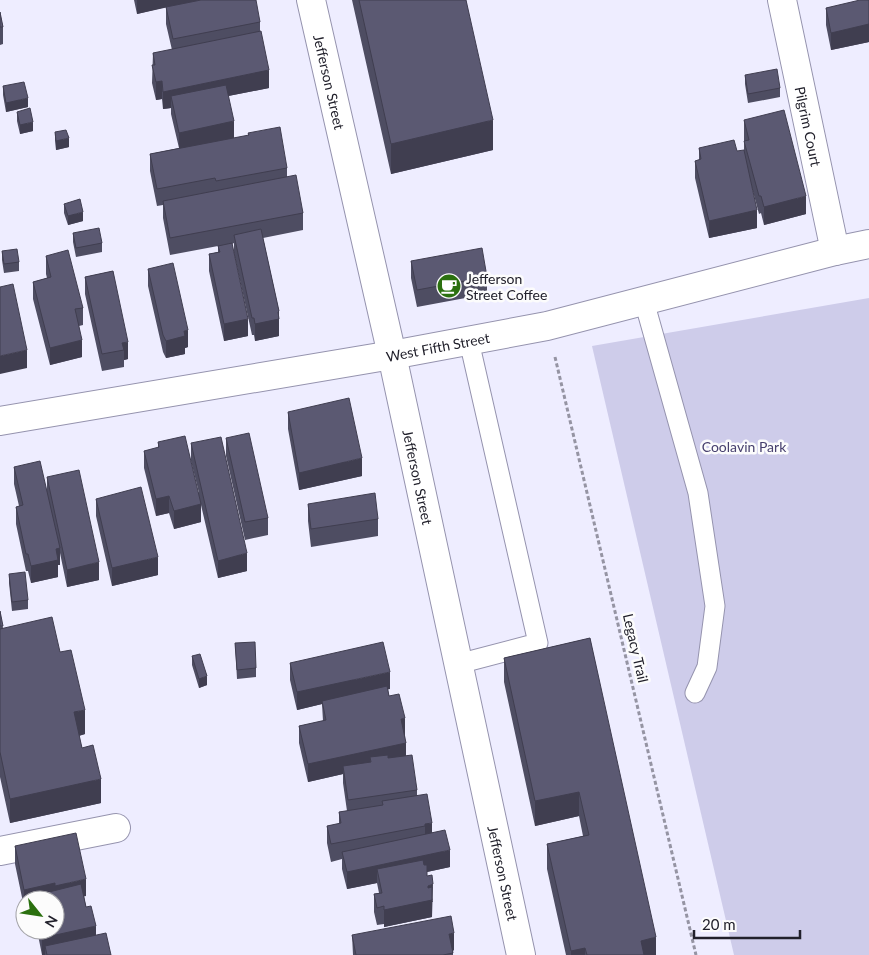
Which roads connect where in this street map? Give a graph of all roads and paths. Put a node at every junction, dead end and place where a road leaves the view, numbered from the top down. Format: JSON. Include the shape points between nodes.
{"nodes":[{"id":1,"x":311,"y":0,"type":"edge"},
{"id":2,"x":782,"y":0,"type":"edge"},
{"id":3,"x":869,"y":244,"type":"edge"},
{"id":4,"x":835,"y":251,"type":"junction"},
{"id":5,"x":644,"y":301,"type":"junction"},
{"id":6,"x":470,"y":341,"type":"junction"},
{"id":7,"x":392,"y":355,"type":"junction"},
{"id":8,"x":554,"y":355,"type":"dead end"},
{"id":9,"x":0,"y":421,"type":"edge"},
{"id":10,"x":458,"y":664,"type":"junction"},
{"id":11,"x":695,"y":693,"type":"dead end"},
{"id":12,"x":116,"y":828,"type":"dead end"},
{"id":13,"x":0,"y":851,"type":"edge"},
{"id":14,"x":521,"y":955,"type":"edge"},
{"id":15,"x":696,"y":955,"type":"edge"}],
"edges":[{"from":1,"to":7,"type":"street","name":"Jefferson Street"},
{"from":2,"to":4,"type":"street","name":"Pilgrim Court"},
{"from":3,"to":4,"type":"street","name":"West Fifth Street"},
{"from":4,"to":5,"type":"street","name":"West Fifth Street"},
{"from":5,"to":6,"type":"street","name":"West Fifth Street","via":[[547,326]]},
{"from":5,"to":11,"type":"lane","via":[[698,493],[715,606],[707,667]]},
{"from":6,"to":7,"type":"street","name":"West Fifth Street"},
{"from":6,"to":10,"type":"lane","via":[[538,643]]},
{"from":7,"to":9,"type":"street","name":"West Fifth Street"},
{"from":7,"to":10,"type":"street","name":"Jefferson Street"},
{"from":8,"to":15,"type":"path","name":"Legacy Trail"},
{"from":10,"to":14,"type":"street","name":"Jefferson Street"},
{"from":12,"to":13,"type":"street"}]}
